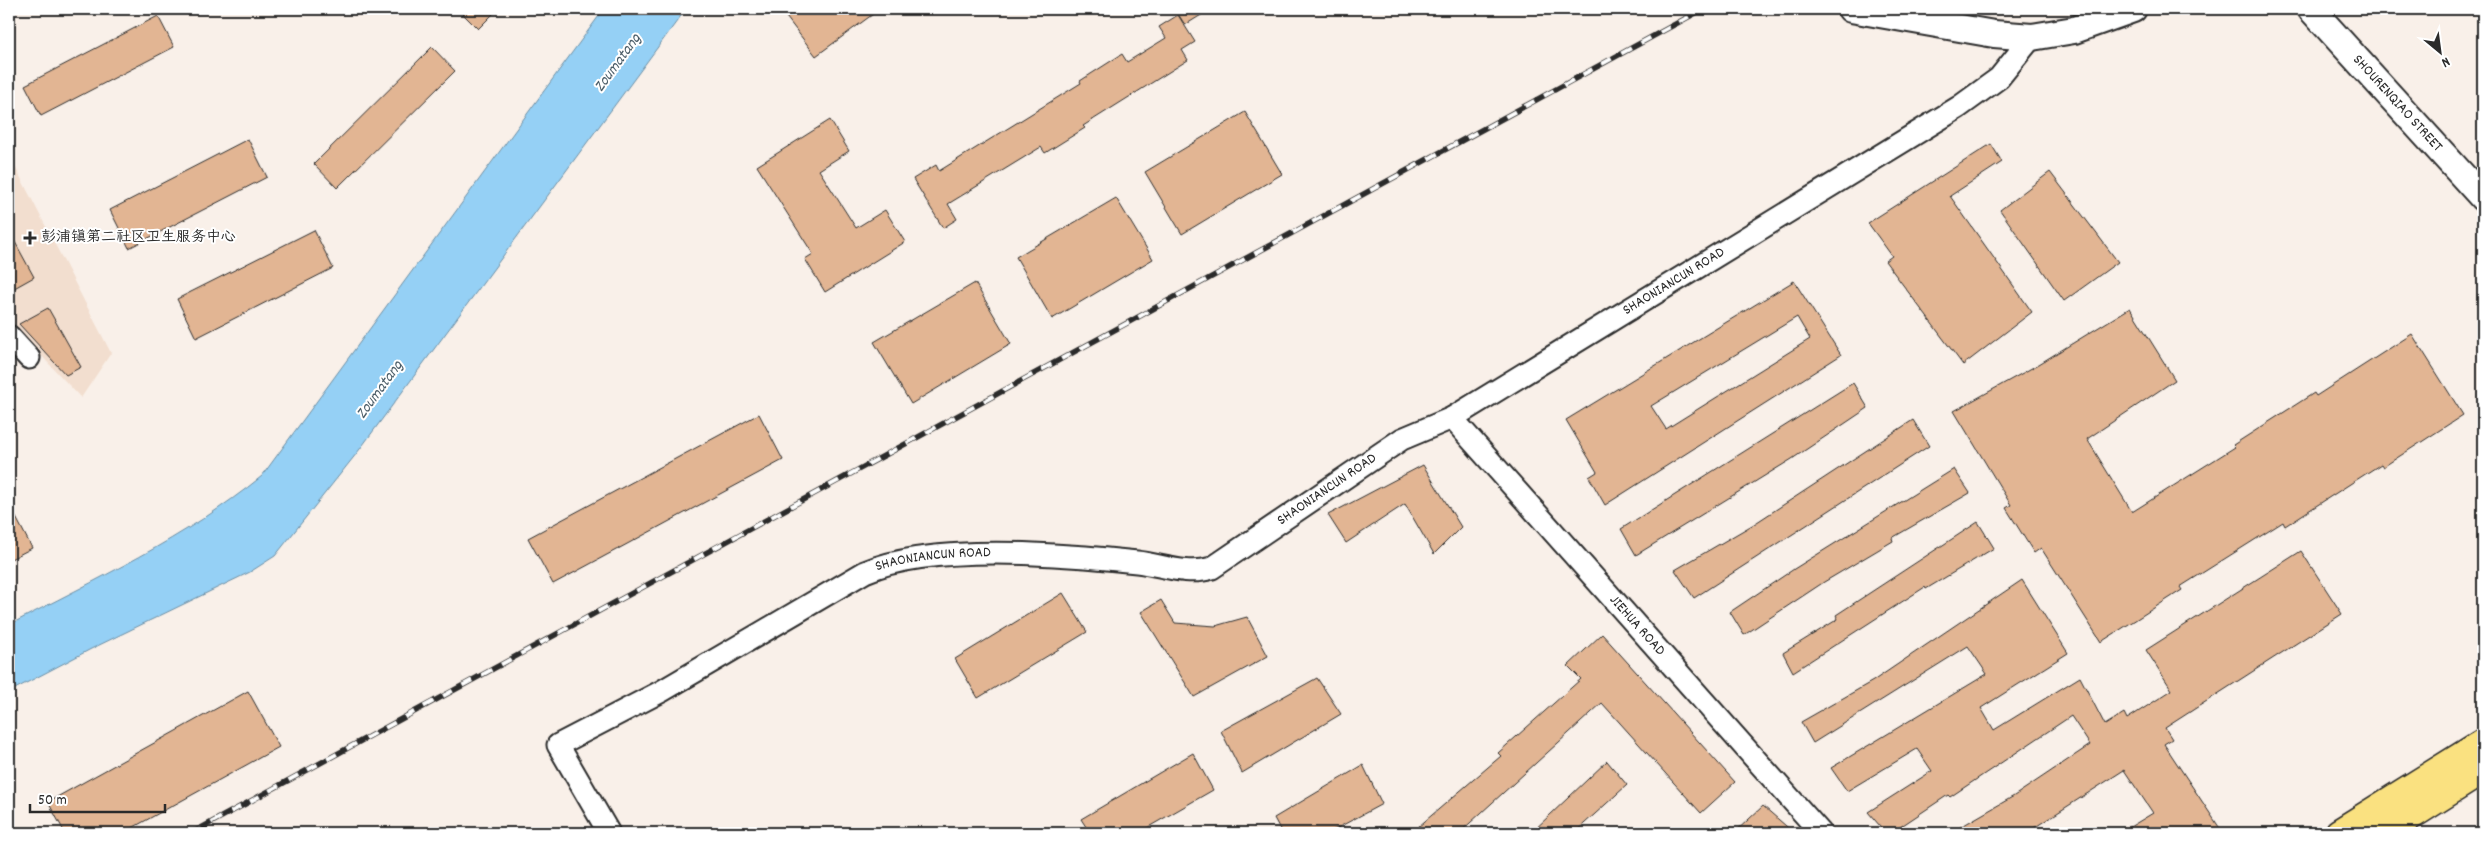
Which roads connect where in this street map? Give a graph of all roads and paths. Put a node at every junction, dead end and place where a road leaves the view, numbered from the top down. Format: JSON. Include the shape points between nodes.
{"nodes":[{"id":1,"x":1851,"y":9,"type":"edge"},
{"id":2,"x":2133,"y":9,"type":"edge"},
{"id":3,"x":2311,"y":9,"type":"edge"},
{"id":4,"x":2032,"y":37,"type":"junction"},
{"id":5,"x":2483,"y":198,"type":"edge"},
{"id":6,"x":9,"y":336,"type":"edge"},
{"id":7,"x":29,"y":358,"type":"dead end"},
{"id":8,"x":1452,"y":418,"type":"junction"},
{"id":9,"x":2483,"y":743,"type":"edge"},
{"id":10,"x":2483,"y":770,"type":"edge"},
{"id":11,"x":609,"y":833,"type":"edge"},
{"id":12,"x":1821,"y":833,"type":"edge"},
{"id":13,"x":2339,"y":833,"type":"edge"},
{"id":14,"x":2383,"y":833,"type":"edge"}],
"edges":[{"from":1,"to":4,"type":"street","via":[[1994,34]]},
{"from":2,"to":4,"type":"street","via":[[2074,30]]},
{"from":3,"to":5,"type":"street","name":"SHOURENQIAO STREET"},
{"from":4,"to":8,"type":"street","name":"SHAONIANCUN ROAD","via":[[1999,78],[1959,107]]},
{"from":6,"to":7,"type":"street"},
{"from":8,"to":11,"type":"street","name":"SHAONIANCUN ROAD","via":[[1402,439],[1222,562],[1202,571],[1191,572],[1138,562],[1008,554],[935,556],[876,566],[662,691],[558,745]]},
{"from":8,"to":12,"type":"street","name":"JIEHUA ROAD"},
{"from":9,"to":13,"type":"main road"},
{"from":10,"to":14,"type":"main road"}]}
